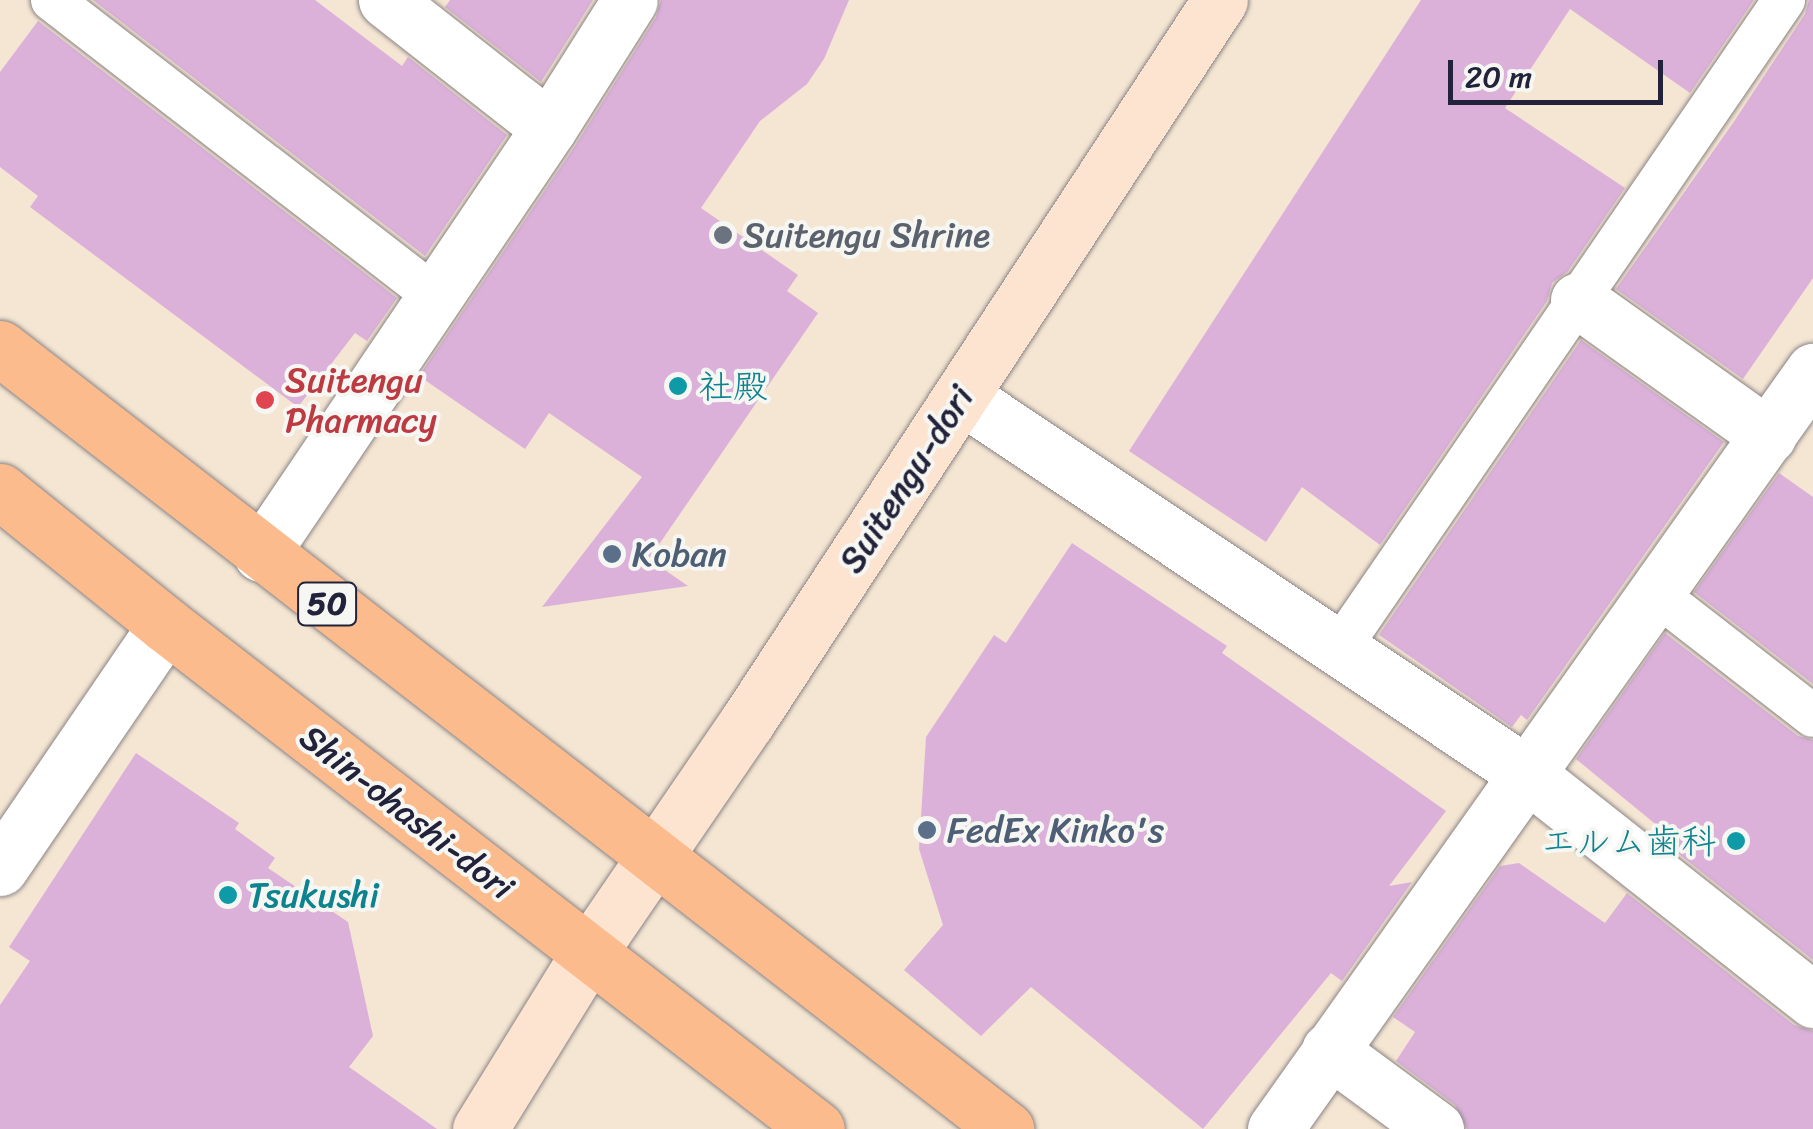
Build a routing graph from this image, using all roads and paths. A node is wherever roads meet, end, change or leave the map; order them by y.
1 (52, 0) edge
2 (386, 0) edge
3 (630, 0) edge
4 (1220, 0) edge
5 (1784, 0) edge
6 (549, 128) junction
7 (434, 295) junction
8 (1578, 300) junction
9 (0, 348) edge
10 (1813, 370) edge
11 (961, 396) junction
12 (1786, 436) edge
13 (0, 491) edge
14 (260, 554) junction
15 (1656, 594) junction
16 (166, 625) junction
17 (1338, 648) junction
18 (1813, 716) edge
19 (1526, 774) junction
20 (658, 855) junction
21 (0, 868) edge
22 (588, 954) junction
23 (1813, 1000) edge
24 (1329, 1050) junction
25 (480, 1129) edge
26 (817, 1129) edge
27 (1006, 1129) edge
28 (1275, 1129) edge
29 (1436, 1129) edge

1 - 7 lane
2 - 6 street
3 - 6 street
4 - 11 street, Suitengu-dori
5 - 8 lane
6 - 7 street
7 - 14 street
8 - 12 street
8 - 17 lane
9 - 14 main road, 50
10 - 12 street
11 - 17 street
11 - 20 street, Suitengu-dori
12 - 15 street
13 - 16 main road, Shin-ohashi-dori
14 - 20 main road, 50
15 - 18 lane
15 - 19 street
16 - 21 street
16 - 22 main road, Shin-ohashi-dori
17 - 19 street
19 - 23 street
19 - 24 street
20 - 22 street, Suitengu-dori
20 - 27 main road, 50
22 - 25 street, Suitengu-dori
22 - 26 main road, Shin-ohashi-dori
24 - 28 street
24 - 29 street

